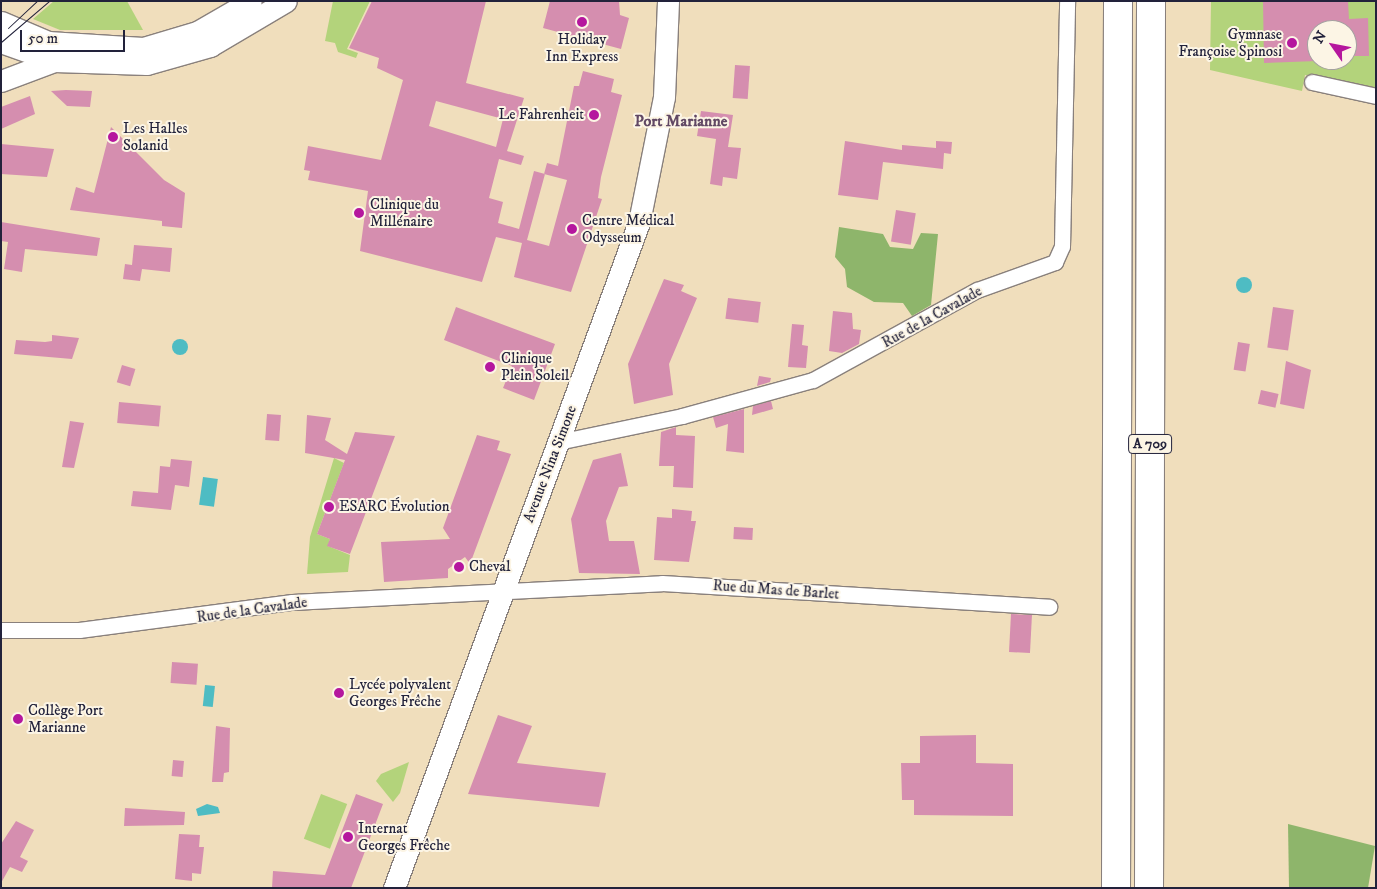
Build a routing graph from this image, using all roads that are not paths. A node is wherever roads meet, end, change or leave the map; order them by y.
1 (251, 1) edge
2 (286, 1) edge
3 (668, 1) edge
4 (1067, 1) edge
5 (1118, 1) edge
6 (1151, 1) edge
7 (1, 22) edge
8 (1, 42) edge
9 (54, 61) junction
10 (1, 81) edge
11 (1312, 82) dead end
12 (1376, 96) edge
13 (558, 442) junction
14 (502, 591) junction
15 (1049, 607) dead end
16 (1, 630) edge
17 (394, 888) edge
18 (1116, 888) edge
19 (1149, 888) edge

1 - 7 street
2 - 9 street
3 - 13 street, Avenue Nina Simone
4 - 13 street, Rue de la Cavalade
5 - 18 highway, A 709
6 - 19 highway, A 709
8 - 9 street
9 - 10 street
11 - 12 street
13 - 14 street, Avenue Nina Simone
14 - 15 street, Rue du Mas de Barlet
14 - 16 street, Rue de la Cavalade
14 - 17 street, Avenue Nina Simone

